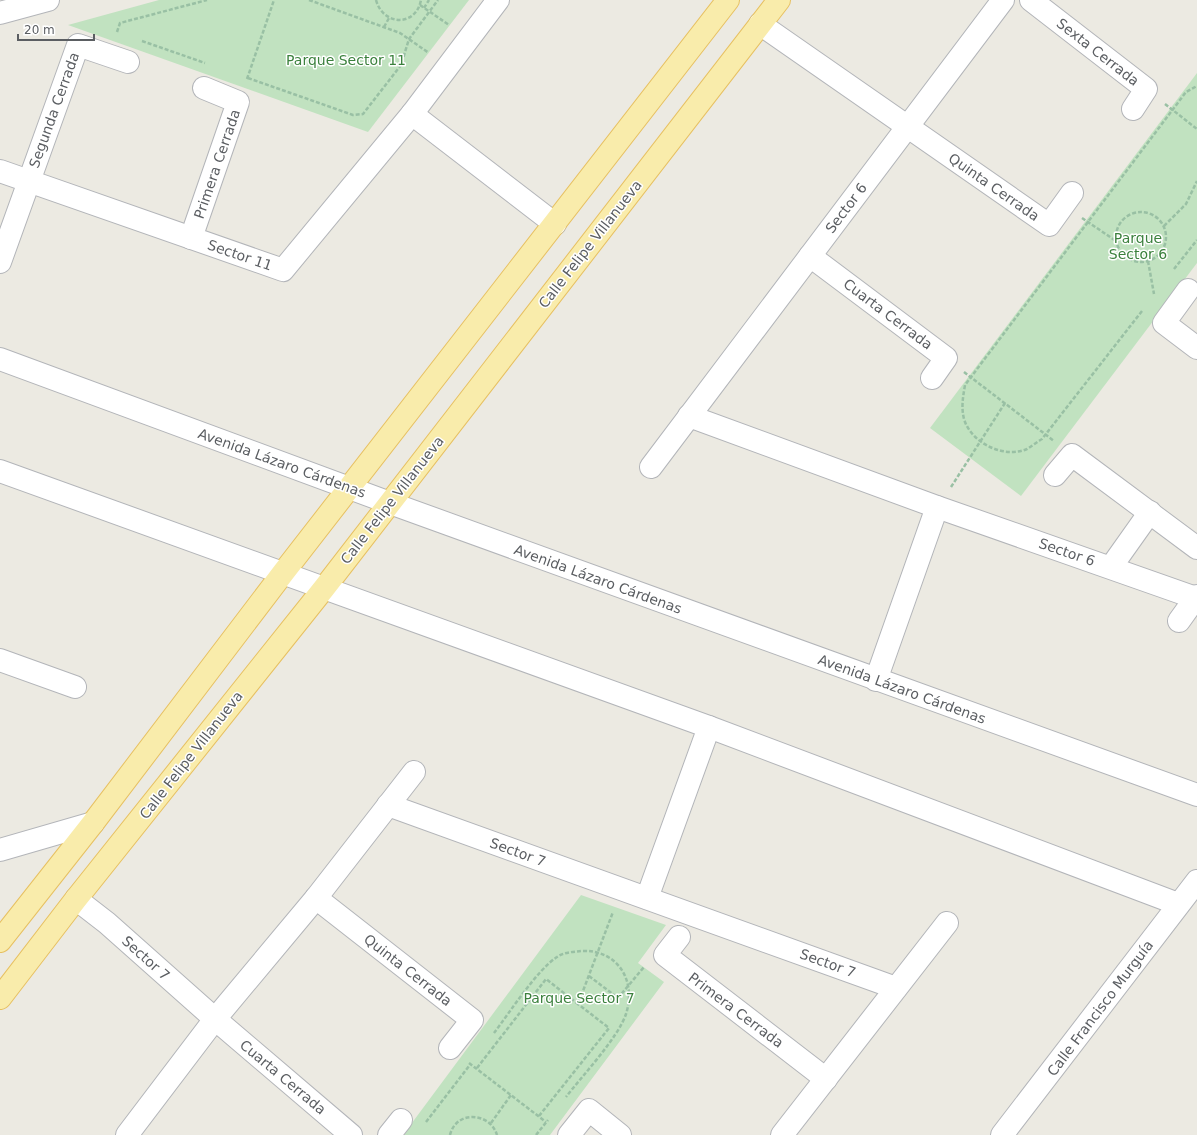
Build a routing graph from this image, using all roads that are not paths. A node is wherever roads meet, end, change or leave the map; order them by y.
1 (48, 0) edge
2 (498, 0) edge
3 (728, 0) edge
4 (779, 0) edge
5 (1003, 0) edge
6 (1031, 0) edge
7 (0, 12) edge
8 (760, 24) junction
9 (128, 62) dead end
10 (204, 88) dead end
11 (1133, 109) dead end
12 (412, 114) junction
13 (908, 126) junction
14 (0, 171) edge
15 (28, 181) junction
16 (1068, 199) road end
17 (555, 224) junction
18 (191, 238) junction
19 (810, 256) junction
20 (0, 262) edge
21 (1188, 290) dead end
22 (1197, 348) edge
23 (0, 359) edge
24 (932, 378) dead end
25 (689, 416) junction
26 (651, 467) dead end
27 (0, 471) edge
28 (1055, 475) dead end
29 (350, 488) junction
30 (390, 503) junction
31 (937, 507) junction
32 (1150, 512) junction
33 (1197, 548) edge
34 (1111, 567) junction
35 (283, 573) junction
36 (324, 587) junction
37 (1197, 597) edge
38 (1179, 621) dead end
39 (0, 660) edge
40 (10, 670) edge
41 (876, 680) junction
42 (75, 686) dead end
43 (710, 727) junction
44 (414, 772) dead end
45 (1197, 795) edge
46 (388, 806) junction
47 (93, 823) junction
48 (0, 850) edge
49 (1197, 881) edge
50 (316, 898) junction
51 (647, 898) junction
52 (76, 899) junction
53 (1178, 904) junction
54 (947, 923) dead end
55 (679, 937) dead end
56 (0, 941) edge
57 (896, 988) junction
58 (0, 998) edge
59 (215, 1019) junction
60 (450, 1048) road end
61 (826, 1079) junction
62 (560, 1131) edge
63 (127, 1135) edge
64 (351, 1135) edge
65 (620, 1135) edge
66 (782, 1135) edge
67 (1002, 1135) edge

1 - 7 street
2 - 12 street, Sector 11
3 - 17 main road
4 - 8 main road, Calle Felipe Villanueva
5 - 13 street, Sector 6
6 - 11 street, Sexta Cerrada
8 - 13 street
8 - 30 main road, Calle Felipe Villanueva
9 - 15 street, Segunda Cerrada
10 - 18 street, Primera Cerrada
12 - 17 street
12 - 18 street, Sector 11
13 - 16 street, Quinta Cerrada
13 - 19 street, Sector 6
14 - 15 street, Sector 11
15 - 18 street, Sector 11
15 - 20 street
17 - 29 main road
19 - 24 street, Cuarta Cerrada
19 - 25 street, Sector 6
21 - 22 street
23 - 29 street, Avenida Lázaro Cárdenas
25 - 26 street, Sector 6
25 - 31 street, Sector 6
27 - 35 street
28 - 32 street
29 - 30 street, Avenida Lázaro Cárdenas
29 - 35 main road
30 - 36 main road, Calle Felipe Villanueva
30 - 41 street, Avenida Lázaro Cárdenas
31 - 34 street, Sector 6
31 - 41 street
32 - 33 street
32 - 34 street
34 - 37 street, Sector 6
35 - 36 street
35 - 47 main road
36 - 43 street
36 - 52 main road, Calle Felipe Villanueva
37 - 38 street, Sector 6
39 - 40 street
40 - 42 street
41 - 45 street, Avenida Lázaro Cárdenas
43 - 51 street
43 - 53 street
44 - 46 street
46 - 50 street
46 - 51 street, Sector 7
47 - 48 street
47 - 56 main road
49 - 53 street, Calle Francisco Murguía
50 - 59 street
50 - 60 street, Quinta Cerrada
51 - 57 street, Sector 7
52 - 58 main road, Calle Felipe Villanueva
52 - 59 street, Sector 7
53 - 67 street, Calle Francisco Murguía
54 - 57 street
55 - 61 street, Primera Cerrada
57 - 61 street
59 - 63 street
59 - 64 street, Cuarta Cerrada
61 - 66 street
62 - 65 street

